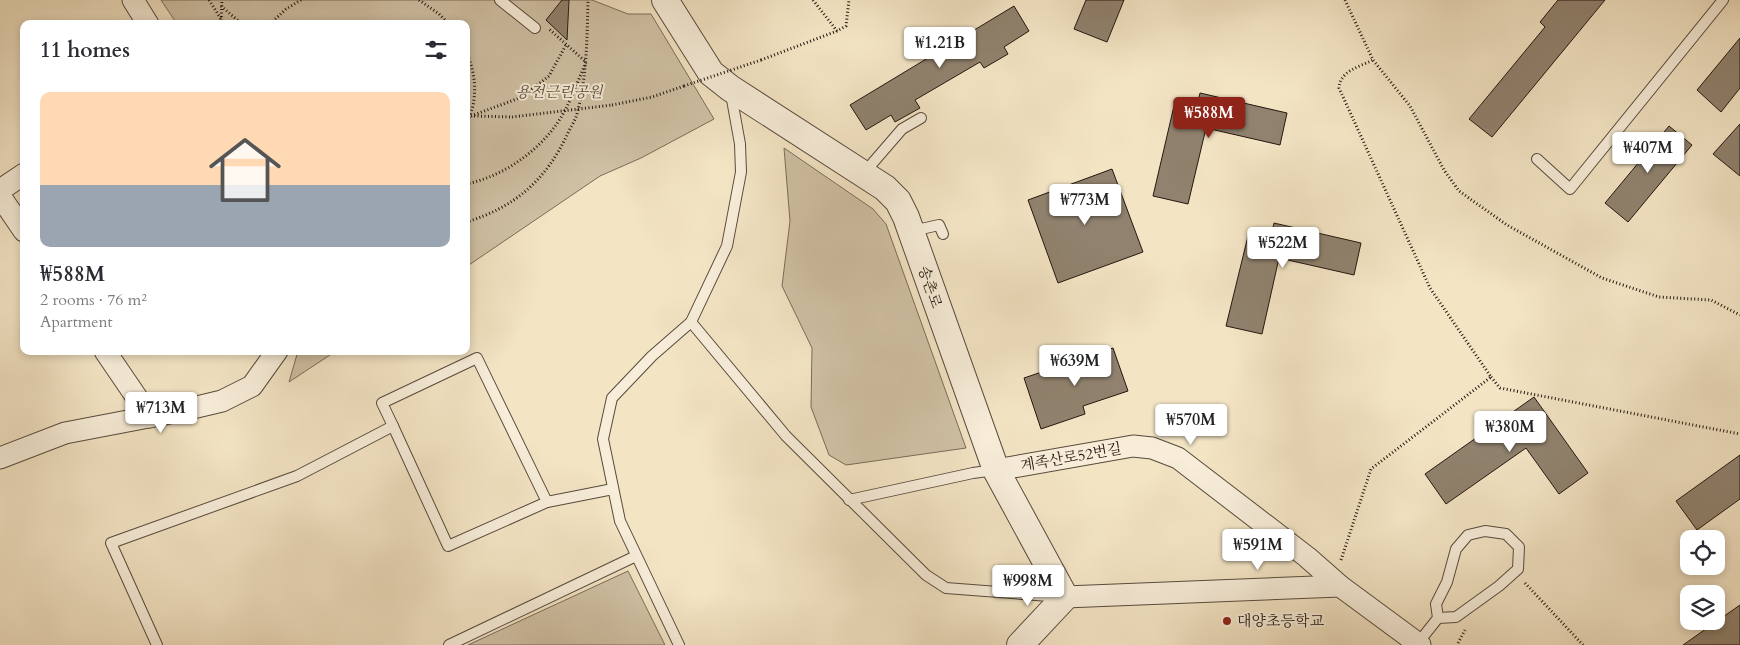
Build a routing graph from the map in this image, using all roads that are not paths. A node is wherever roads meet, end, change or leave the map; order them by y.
1 (133, 0) edge
2 (500, 0) edge
3 (665, 0) edge
4 (1723, 0) edge
5 (146, 20) edge
6 (535, 28) dead end
7 (730, 88) junction
8 (921, 118) dead end
9 (1537, 159) dead end
10 (864, 174) junction
11 (20, 177) edge
12 (0, 190) edge
13 (0, 196) edge
14 (20, 225) edge
15 (911, 231) junction
16 (943, 234) dead end
17 (691, 322) junction
18 (108, 355) edge
19 (274, 355) edge
20 (150, 417) junction
21 (393, 426) junction
22 (0, 458) edge
23 (996, 470) junction
24 (613, 489) junction
25 (849, 500) junction
26 (547, 502) junction
27 (636, 556) junction
28 (1340, 586) junction
29 (1065, 598) junction
30 (1438, 618) junction
31 (1411, 642) edge
32 (155, 644) edge
33 (449, 645) edge
34 (678, 645) edge
35 (1020, 645) edge

1 - 5 street
2 - 6 lane
3 - 7 street, 송촌로
4 - 9 lane
7 - 10 street, 송촌로
7 - 17 lane
8 - 10 lane
10 - 15 street, 송촌로
11 - 12 street
13 - 14 street
15 - 16 lane
15 - 23 street, 송촌로
17 - 24 lane
17 - 25 lane
18 - 20 street
19 - 20 street
20 - 22 street
21 - 26 lane
21 - 26 lane
21 - 32 lane
23 - 25 lane
23 - 28 street, 계족산로52번길
23 - 29 street, 송촌로
24 - 26 lane
24 - 27 lane
25 - 29 lane
27 - 33 lane
27 - 34 lane
28 - 29 street
28 - 31 street, 계족산로52번길
29 - 35 street
30 - 30 lane
30 - 31 lane

